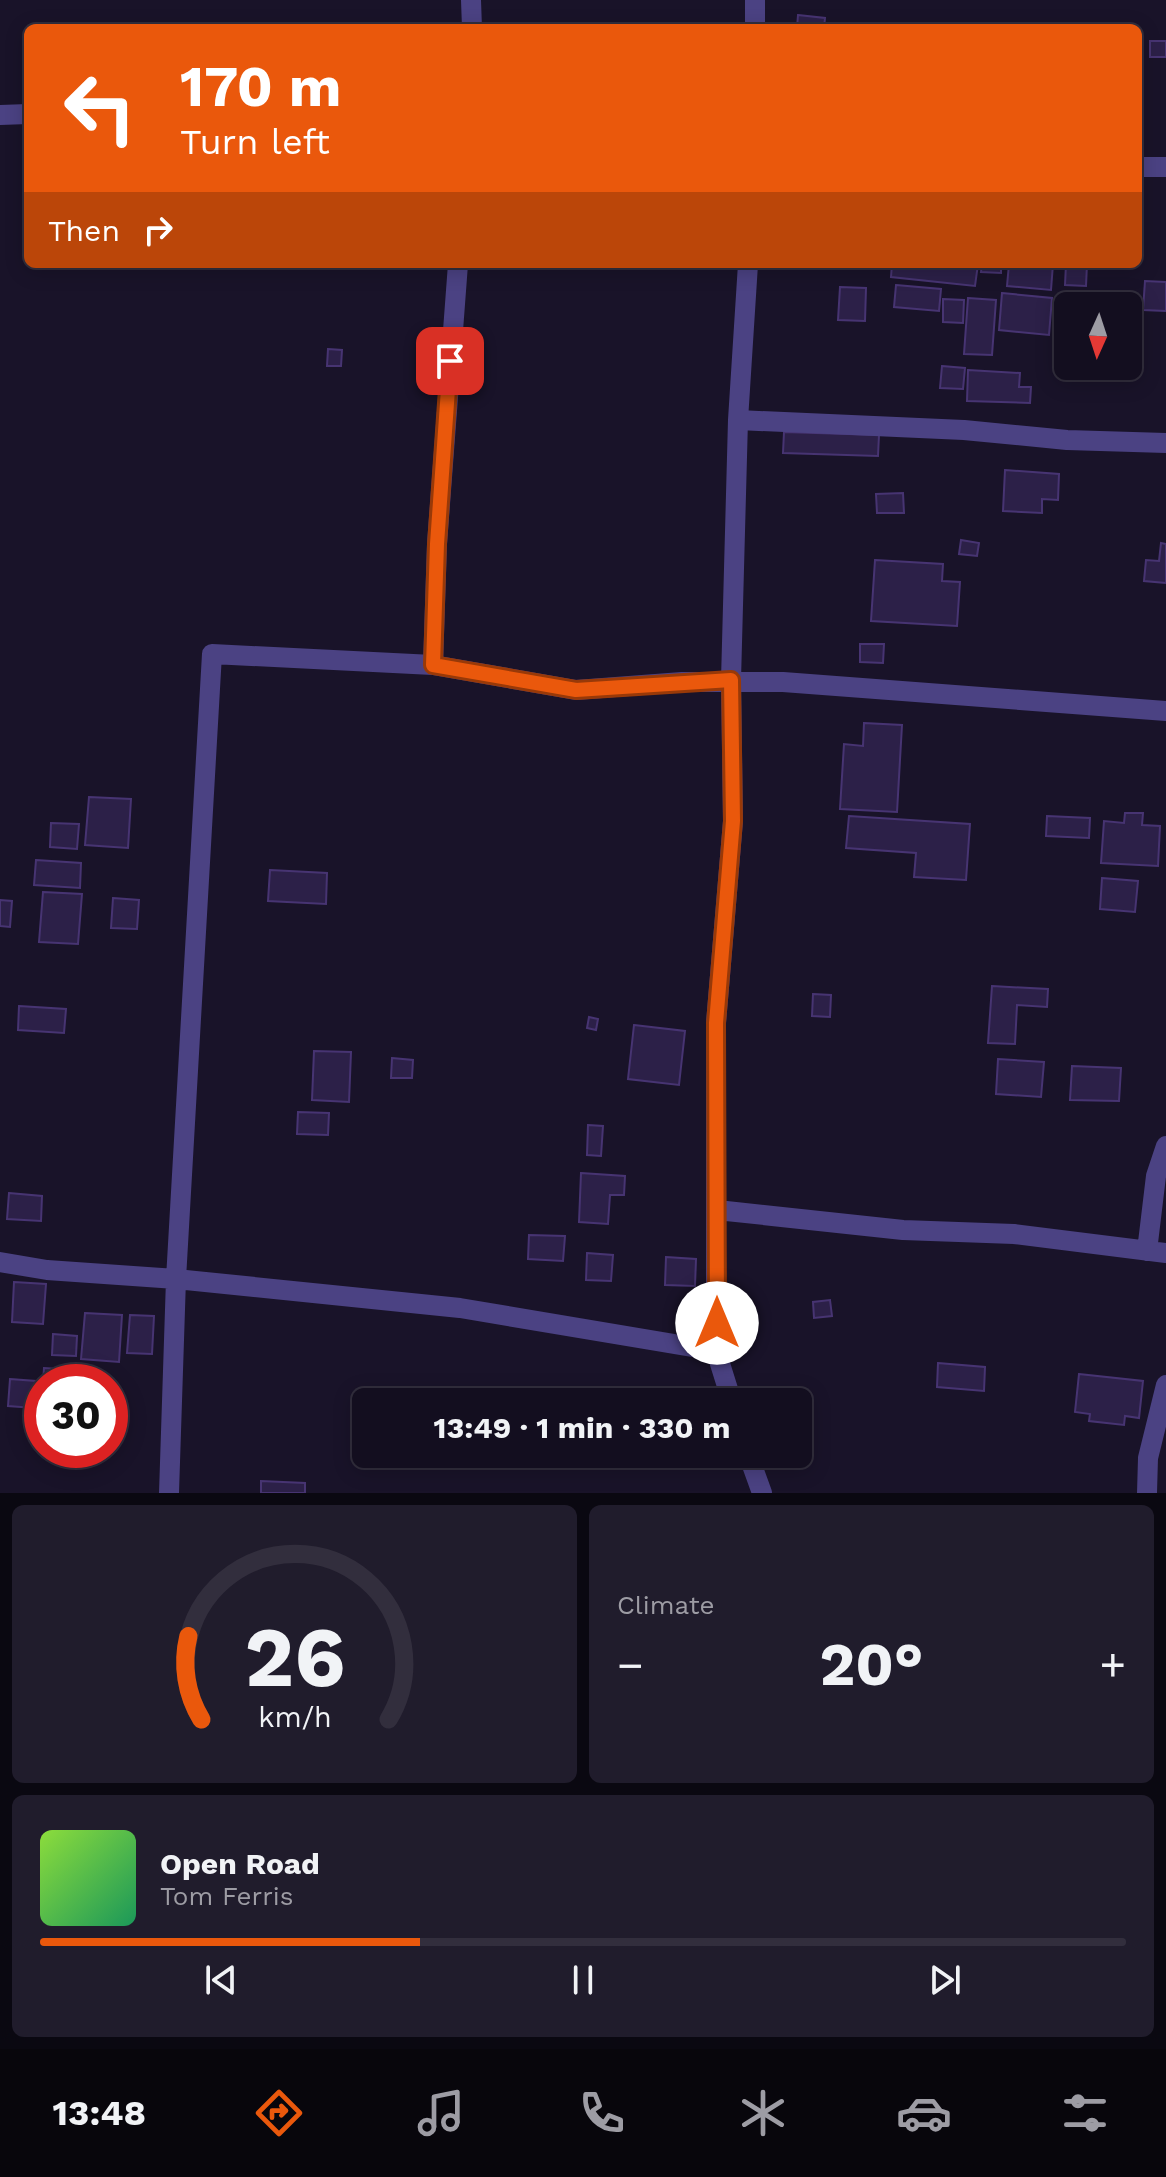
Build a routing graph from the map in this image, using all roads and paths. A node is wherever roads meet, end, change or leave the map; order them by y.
1 (471, 0) edge
2 (755, 0) edge
3 (472, 24) edge
4 (755, 24) edge
5 (24, 114) edge
6 (0, 115) edge
7 (1142, 167) edge
8 (1166, 167) edge
9 (458, 268) edge
10 (748, 268) edge
11 (738, 420) junction
12 (1166, 443) edge
13 (433, 665) junction
14 (731, 680) junction
15 (1166, 711) edge
16 (1166, 1146) edge
17 (717, 1210) junction
18 (1156, 1252) edge
19 (0, 1262) edge
20 (176, 1279) junction
21 (716, 1351) junction
22 (1166, 1385) edge
23 (728, 1388) edge
24 (753, 1468) edge
25 (169, 1493) edge
26 (762, 1493) edge
27 (1147, 1493) edge

1 - 3 street
2 - 4 street
5 - 6 street
7 - 8 street
9 - 13 street
10 - 11 street
11 - 12 street
11 - 14 street
13 - 14 street
13 - 20 street
14 - 15 street
14 - 17 street
16 - 18 street
17 - 18 street
17 - 21 street
19 - 20 street
20 - 21 street
20 - 25 street
21 - 23 street
22 - 27 street
24 - 26 street

